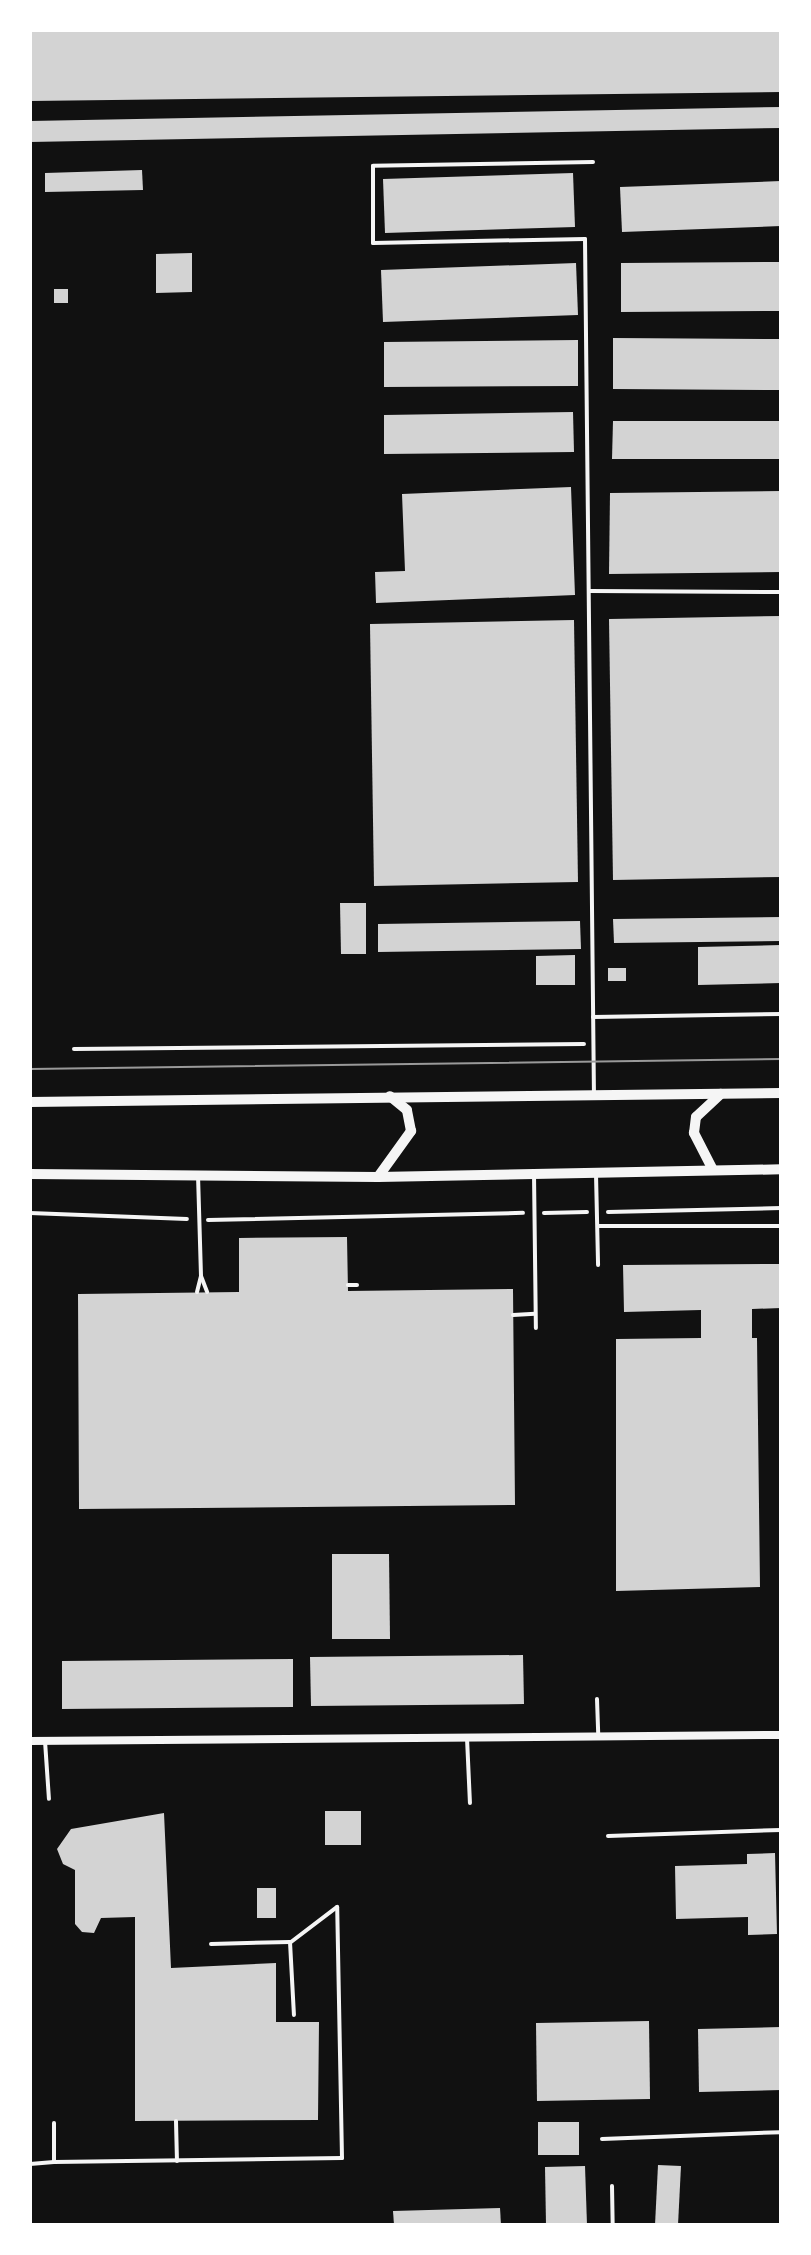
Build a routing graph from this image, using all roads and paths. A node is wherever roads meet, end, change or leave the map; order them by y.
1 (593, 162) dead end
2 (590, 591) junction
3 (781, 592) edge
4 (781, 1014) edge
5 (593, 1017) junction
6 (594, 1044) junction
7 (74, 1049) dead end
8 (594, 1093) junction
9 (723, 1093) junction
10 (781, 1093) edge
11 (390, 1096) junction
12 (30, 1102) edge
13 (781, 1169) edge
14 (713, 1170) junction
15 (595, 1171) junction
16 (533, 1172) junction
17 (198, 1173) junction
18 (30, 1174) edge
19 (378, 1177) junction
20 (781, 1208) edge
21 (598, 1212) junction
22 (30, 1213) edge
23 (535, 1213) junction
24 (199, 1220) junction
25 (598, 1226) junction
26 (781, 1226) edge
27 (598, 1265) dead end
28 (201, 1276) junction
29 (348, 1285) dead end
30 (357, 1285) dead end
31 (197, 1292) dead end
32 (207, 1292) dead end
33 (536, 1314) junction
34 (513, 1315) dead end
35 (536, 1328) dead end
36 (597, 1699) dead end
37 (781, 1735) edge
38 (598, 1737) junction
39 (467, 1738) junction
40 (30, 1741) edge
41 (45, 1741) junction
42 (49, 1799) dead end
43 (470, 1803) dead end
44 (781, 1830) edge
45 (608, 1836) dead end
46 (290, 1942) junction
47 (211, 1944) dead end
48 (294, 2015) dead end
49 (176, 2121) dead end
50 (54, 2123) dead end
51 (781, 2132) edge
52 (602, 2139) dead end
53 (177, 2161) junction
54 (54, 2162) junction
55 (30, 2164) edge
56 (612, 2186) dead end
57 (613, 2225) edge

1 - 2 lane
2 - 3 lane
2 - 5 lane
4 - 5 lane
5 - 6 lane
6 - 7 path
6 - 8 lane
8 - 9 street
8 - 11 street
9 - 10 street
9 - 14 street
11 - 12 street
11 - 19 street
13 - 14 street
14 - 15 street
15 - 16 street
15 - 21 lane
16 - 19 street
16 - 23 lane
17 - 18 street
17 - 19 street
17 - 24 lane
20 - 21 path
21 - 23 path
21 - 25 lane
22 - 24 path
23 - 24 path
23 - 33 lane
24 - 28 lane
25 - 26 lane
25 - 27 lane
28 - 31 lane
28 - 32 lane
29 - 30 lane
33 - 34 lane
33 - 35 lane
36 - 38 lane
37 - 38 street
38 - 39 street
39 - 41 street
39 - 43 lane
40 - 41 street
41 - 42 lane
44 - 45 lane
46 - 47 lane
46 - 48 lane
46 - 53 lane
49 - 53 lane
50 - 54 lane
51 - 52 lane
53 - 54 lane
54 - 55 lane
56 - 57 lane

